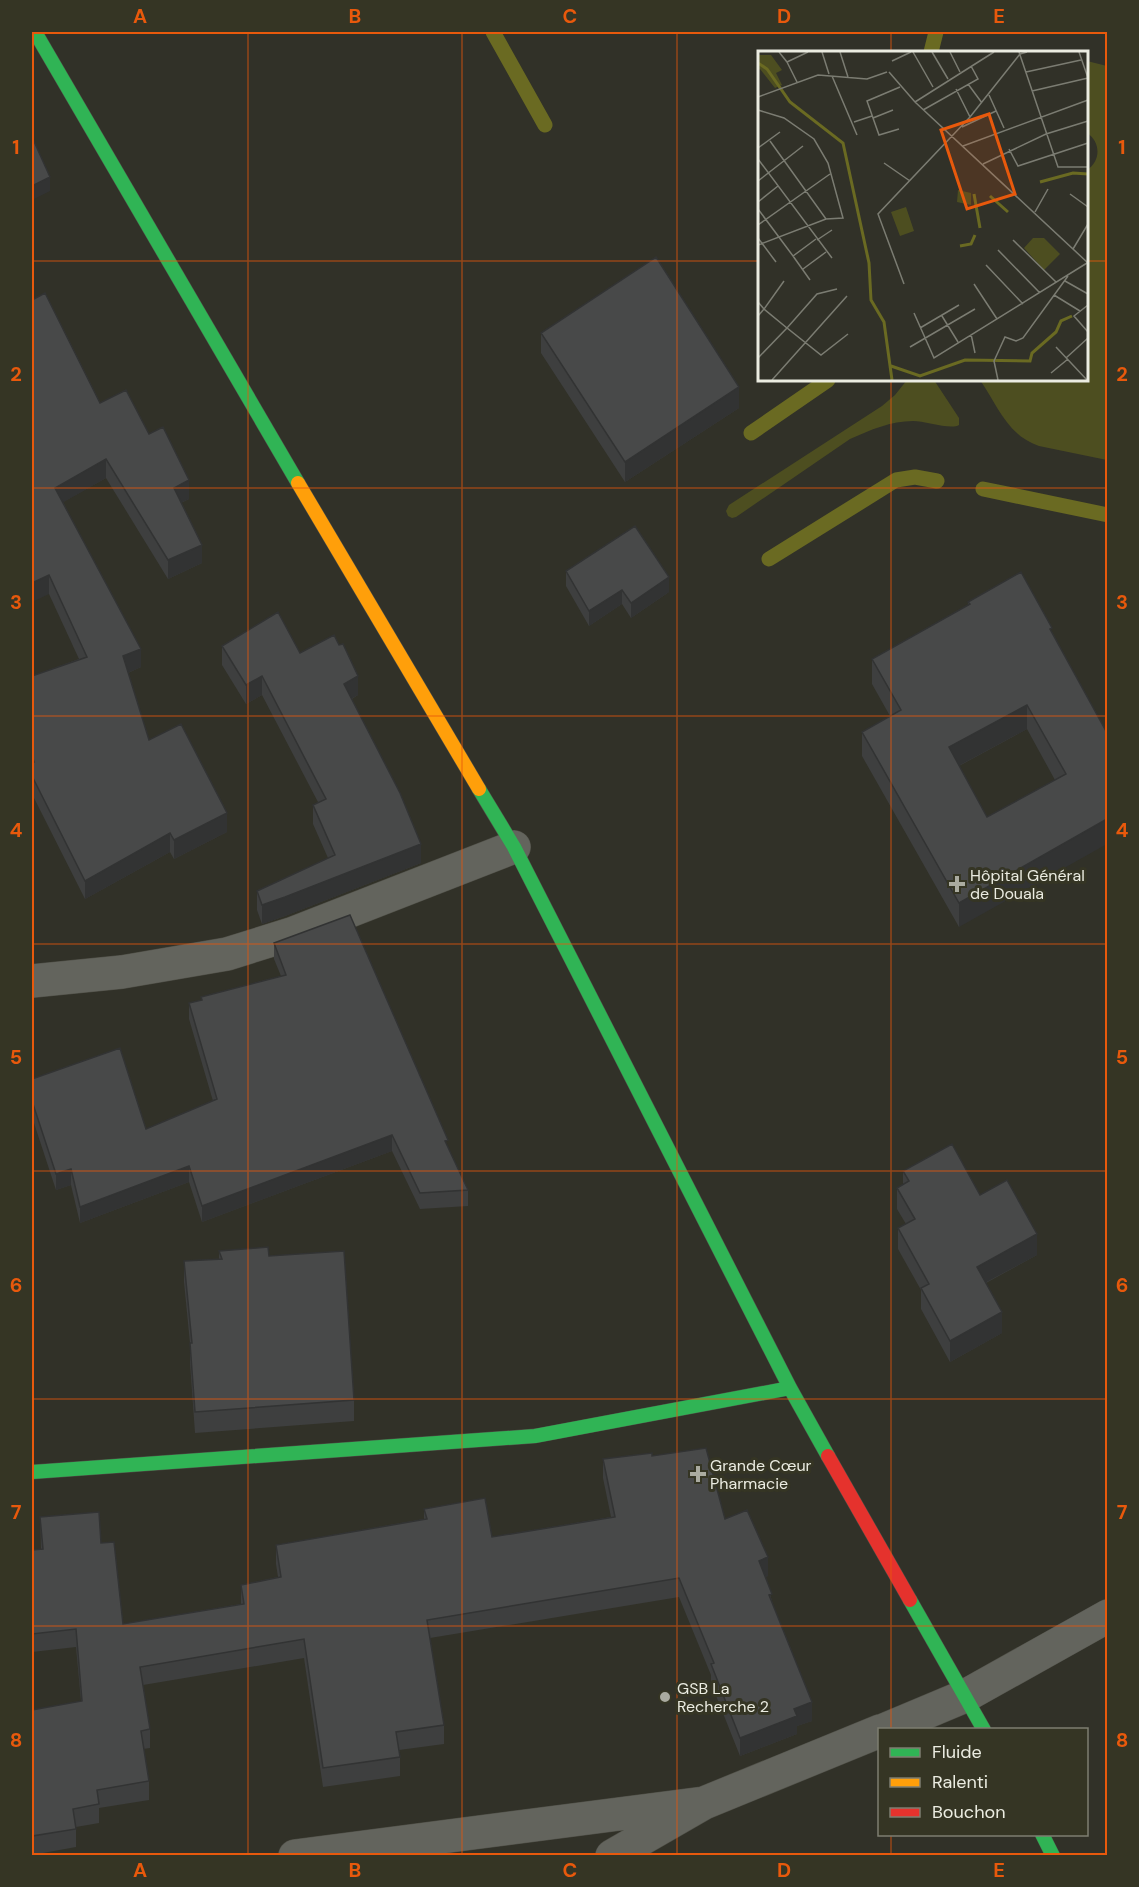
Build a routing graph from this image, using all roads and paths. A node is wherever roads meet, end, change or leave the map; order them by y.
1 (35, 32) edge
2 (514, 847) junction
3 (32, 981) edge
4 (790, 1388) junction
5 (32, 1472) edge
6 (1107, 1616) edge
7 (965, 1696) junction
8 (889, 1728) edge
9 (983, 1728) edge
10 (878, 1731) edge
11 (704, 1803) junction
12 (1043, 1836) edge
13 (295, 1856) edge
14 (612, 1856) edge
15 (1053, 1856) edge

1 - 2 main road
2 - 3 street
2 - 4 main road
4 - 5 main road
4 - 7 main road
6 - 7 street
7 - 8 street
7 - 9 main road
10 - 11 street
11 - 13 street
11 - 14 street
12 - 15 main road

